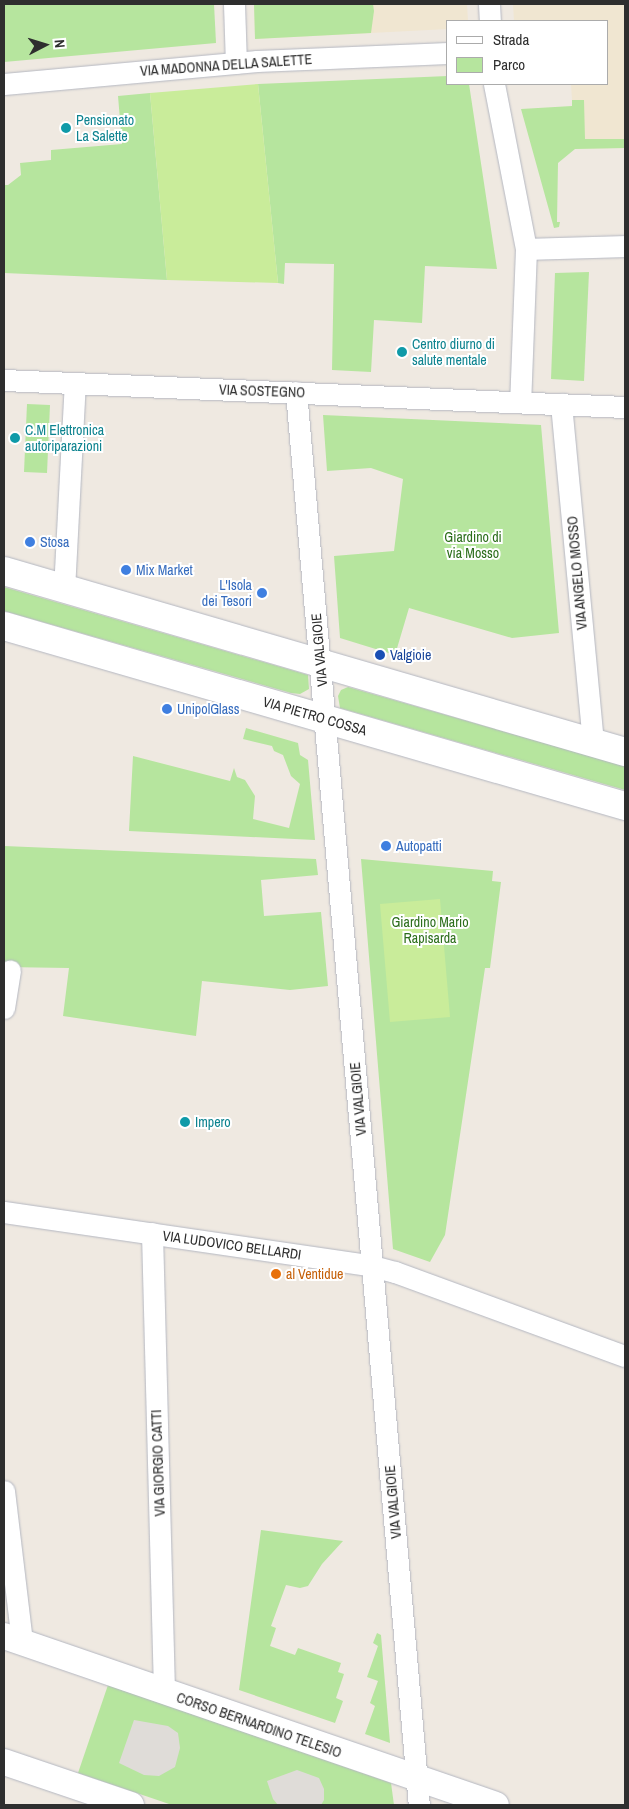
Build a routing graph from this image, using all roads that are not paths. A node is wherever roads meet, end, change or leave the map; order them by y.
1 (234, 4) edge
2 (489, 4) edge
3 (490, 20) edge
4 (446, 52) edge
5 (236, 63) junction
6 (4, 84) edge
7 (494, 85) edge
8 (625, 246) edge
9 (526, 249) junction
10 (4, 380) edge
11 (75, 383) junction
12 (296, 392) junction
13 (520, 402) junction
14 (561, 404) junction
15 (625, 407) edge
16 (4, 572) edge
17 (64, 590) junction
18 (4, 626) edge
19 (320, 663) junction
20 (325, 718) junction
21 (593, 743) junction
22 (625, 752) edge
23 (625, 806) edge
24 (10, 970) dead end
25 (4, 1008) edge
26 (4, 1212) edge
27 (152, 1233) junction
28 (372, 1266) junction
29 (625, 1356) edge
30 (4, 1491) edge
31 (13, 1639) edge
32 (164, 1692) junction
33 (4, 1762) edge
34 (417, 1779) junction
35 (131, 1805) edge
36 (420, 1805) edge
37 (496, 1805) edge

1 - 5 street
2 - 3 street
4 - 5 street, VIA MADONNA DELLA SALETTE
5 - 6 street, VIA MADONNA DELLA SALETTE
7 - 9 street
8 - 9 street
9 - 13 street
10 - 11 street, VIA SOSTEGNO
11 - 12 street, VIA SOSTEGNO
11 - 17 street
12 - 13 street, VIA SOSTEGNO
12 - 19 street, VIA VALGIOIE
13 - 14 street, VIA SOSTEGNO
14 - 15 street, VIA SOSTEGNO
14 - 21 street, VIA ANGELO MOSSO
16 - 17 main road
17 - 19 main road
18 - 20 main road, VIA PIETRO COSSA
19 - 20 street, VIA VALGIOIE
19 - 21 main road
20 - 23 main road, VIA PIETRO COSSA
20 - 28 street, VIA VALGIOIE
21 - 22 main road
24 - 25 street
26 - 27 street, VIA LUDOVICO BELLARDI
27 - 28 street, VIA LUDOVICO BELLARDI
27 - 32 street, VIA GIORGIO CATTI
28 - 29 street, VIA LUDOVICO BELLARDI
28 - 34 street, VIA VALGIOIE
30 - 31 street, CORSO BERNARDINO TELESIO
31 - 32 street, CORSO BERNARDINO TELESIO
32 - 34 street, CORSO BERNARDINO TELESIO
33 - 35 street
34 - 36 street, VIA VALGIOIE
34 - 37 street, CORSO BERNARDINO TELESIO

